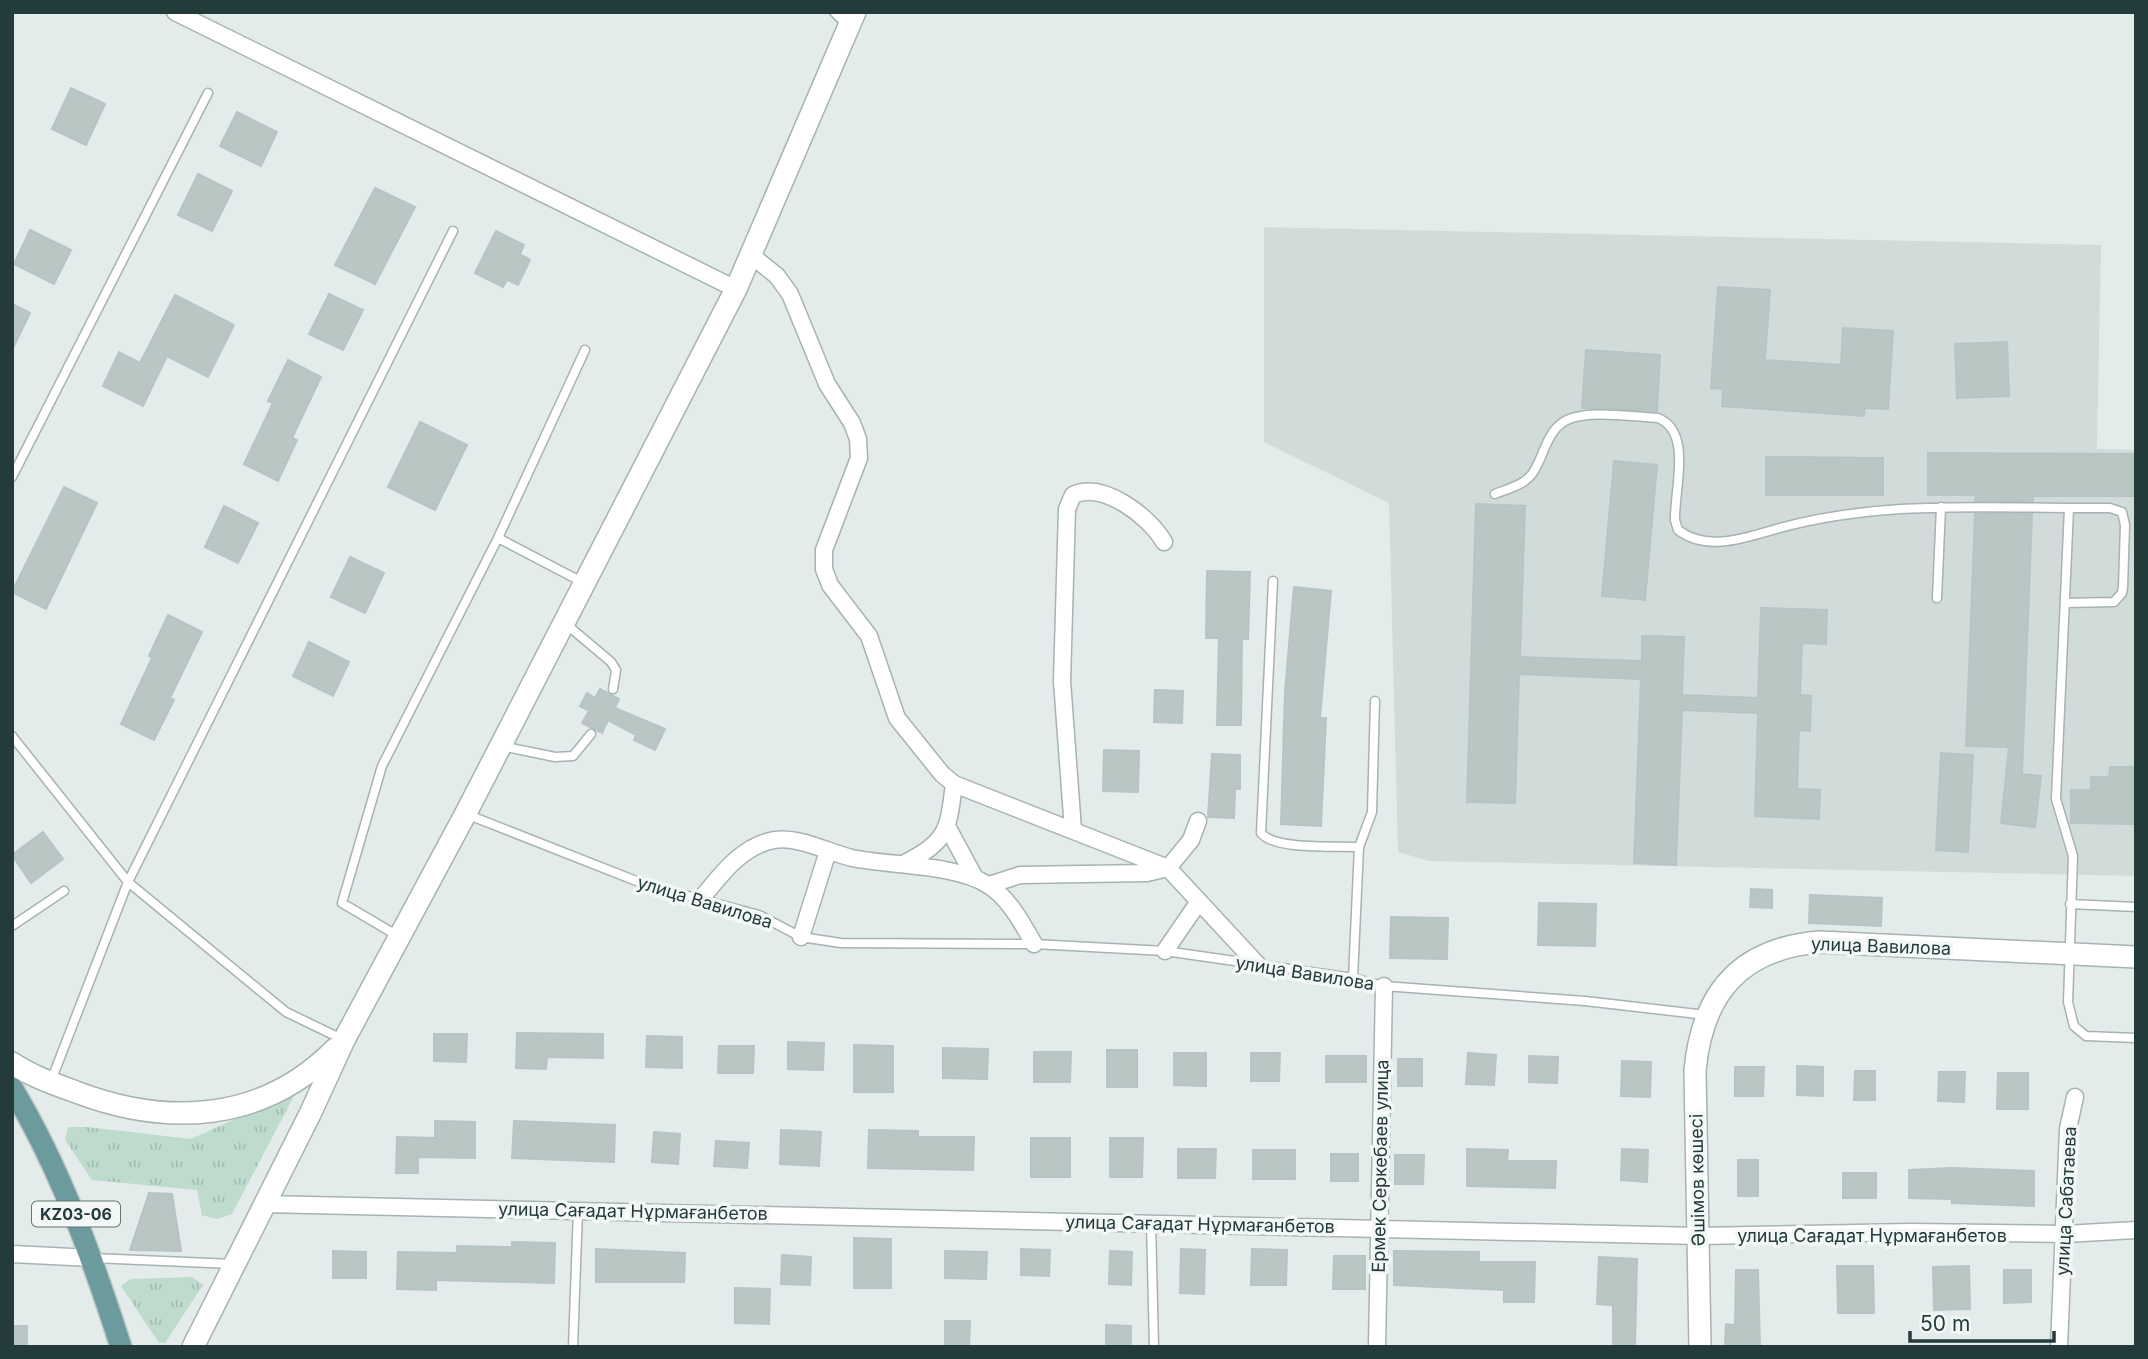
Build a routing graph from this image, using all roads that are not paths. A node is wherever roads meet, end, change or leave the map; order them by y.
1 (175, 12) edge
2 (850, 16) edge
3 (208, 93) dead end
4 (453, 230) dead end
5 (751, 255) junction
6 (736, 289) junction
7 (585, 350) dead end
8 (12, 477) edge
9 (1495, 494) dead end
10 (1941, 507) junction
11 (2069, 508) junction
12 (498, 538) junction
13 (1164, 541) dead end
14 (1273, 582) dead end
15 (585, 584) junction
16 (1937, 598) dead end
17 (2065, 603) junction
18 (565, 622) junction
19 (613, 689) dead end
20 (1375, 701) dead end
21 (591, 734) dead end
22 (12, 736) edge
23 (501, 746) junction
24 (954, 784) junction
25 (466, 813) junction
26 (1198, 821) dead end
27 (948, 828) junction
28 (1073, 830) junction
29 (1359, 847) junction
30 (828, 851) junction
31 (903, 864) junction
32 (1168, 868) junction
33 (128, 882) junction
34 (982, 882) junction
35 (64, 891) dead end
36 (700, 900) junction
37 (1198, 903) junction
38 (2070, 904) junction
39 (2136, 907) edge
40 (12, 926) edge
41 (398, 936) junction
42 (801, 937) junction
43 (1034, 944) junction
44 (1165, 951) junction
45 (2068, 954) junction
46 (2136, 957) edge
47 (1258, 965) junction
48 (1353, 978) junction
49 (1384, 986) junction
50 (1706, 1016) junction
51 (2136, 1038) edge
52 (344, 1040) junction
53 (12, 1063) edge
54 (51, 1083) junction
55 (12, 1088) edge
56 (2075, 1097) dead end
57 (264, 1204) junction
58 (578, 1210) junction
59 (1151, 1223) junction
60 (1379, 1228) junction
61 (2136, 1230) edge
62 (2065, 1234) junction
63 (1699, 1236) junction
64 (12, 1254) edge
65 (92, 1258) junction
66 (233, 1264) junction
67 (121, 1347) edge
68 (193, 1347) edge
69 (573, 1347) edge
70 (1154, 1347) edge
71 (1377, 1347) edge
72 (1700, 1347) edge
73 (2059, 1347) edge

1 - 6 street
2 - 5 street
3 - 8 lane
4 - 33 lane
5 - 6 street
5 - 24 street
6 - 15 street
7 - 12 lane
9 - 10 lane
10 - 11 lane
10 - 16 lane
11 - 17 lane
11 - 17 lane
12 - 15 lane
12 - 41 lane
13 - 28 street
14 - 29 lane
15 - 18 street
17 - 38 lane
18 - 19 lane
18 - 23 street
20 - 29 lane
21 - 23 lane
22 - 33 lane
23 - 25 street
24 - 27 street
24 - 28 street
25 - 36 lane, улица Вавилова
25 - 41 street
26 - 32 street
27 - 31 street
27 - 34 street
28 - 32 street
29 - 48 lane
30 - 31 street
30 - 36 street
30 - 42 street
31 - 34 street
32 - 34 street
32 - 37 street
33 - 52 lane
33 - 54 lane
34 - 43 street
35 - 40 lane
36 - 42 lane, улица Вавилова
37 - 44 street
37 - 47 street
38 - 39 lane
38 - 45 lane
41 - 52 street
42 - 43 lane, улица Вавилова
43 - 44 lane, улица Вавилова
44 - 47 lane, улица Вавилова
45 - 46 street, улица Вавилова
45 - 50 street, улица Вавилова
45 - 51 lane
47 - 48 lane, улица Вавилова
48 - 49 lane, улица Вавилова
49 - 50 lane, улица Вавилова
49 - 60 street, Ермек Серкебаев улица
50 - 63 street, Әшімов көшесі
52 - 54 street
52 - 57 street
53 - 54 street
55 - 65 main road, KZ03-06
56 - 62 street, улица Сабатаева
57 - 58 street, улица Сағадат Нұрмағанбетов
57 - 66 street
58 - 59 street, улица Сағадат Нұрмағанбетов
58 - 69 lane
59 - 60 street, улица Сағадат Нұрмағанбетов
59 - 70 lane
60 - 63 street, улица Сағадат Нұрмағанбетов
60 - 71 street, Ермек Серкебаев улица
61 - 62 street, улица Сағадат Нұрмағанбетов
62 - 63 street, улица Сағадат Нұрмағанбетов
62 - 73 street, улица Сабатаева
63 - 72 street, Әшімов көшесі
64 - 65 street
65 - 66 lane
65 - 67 main road, KZ03-06
66 - 68 street

